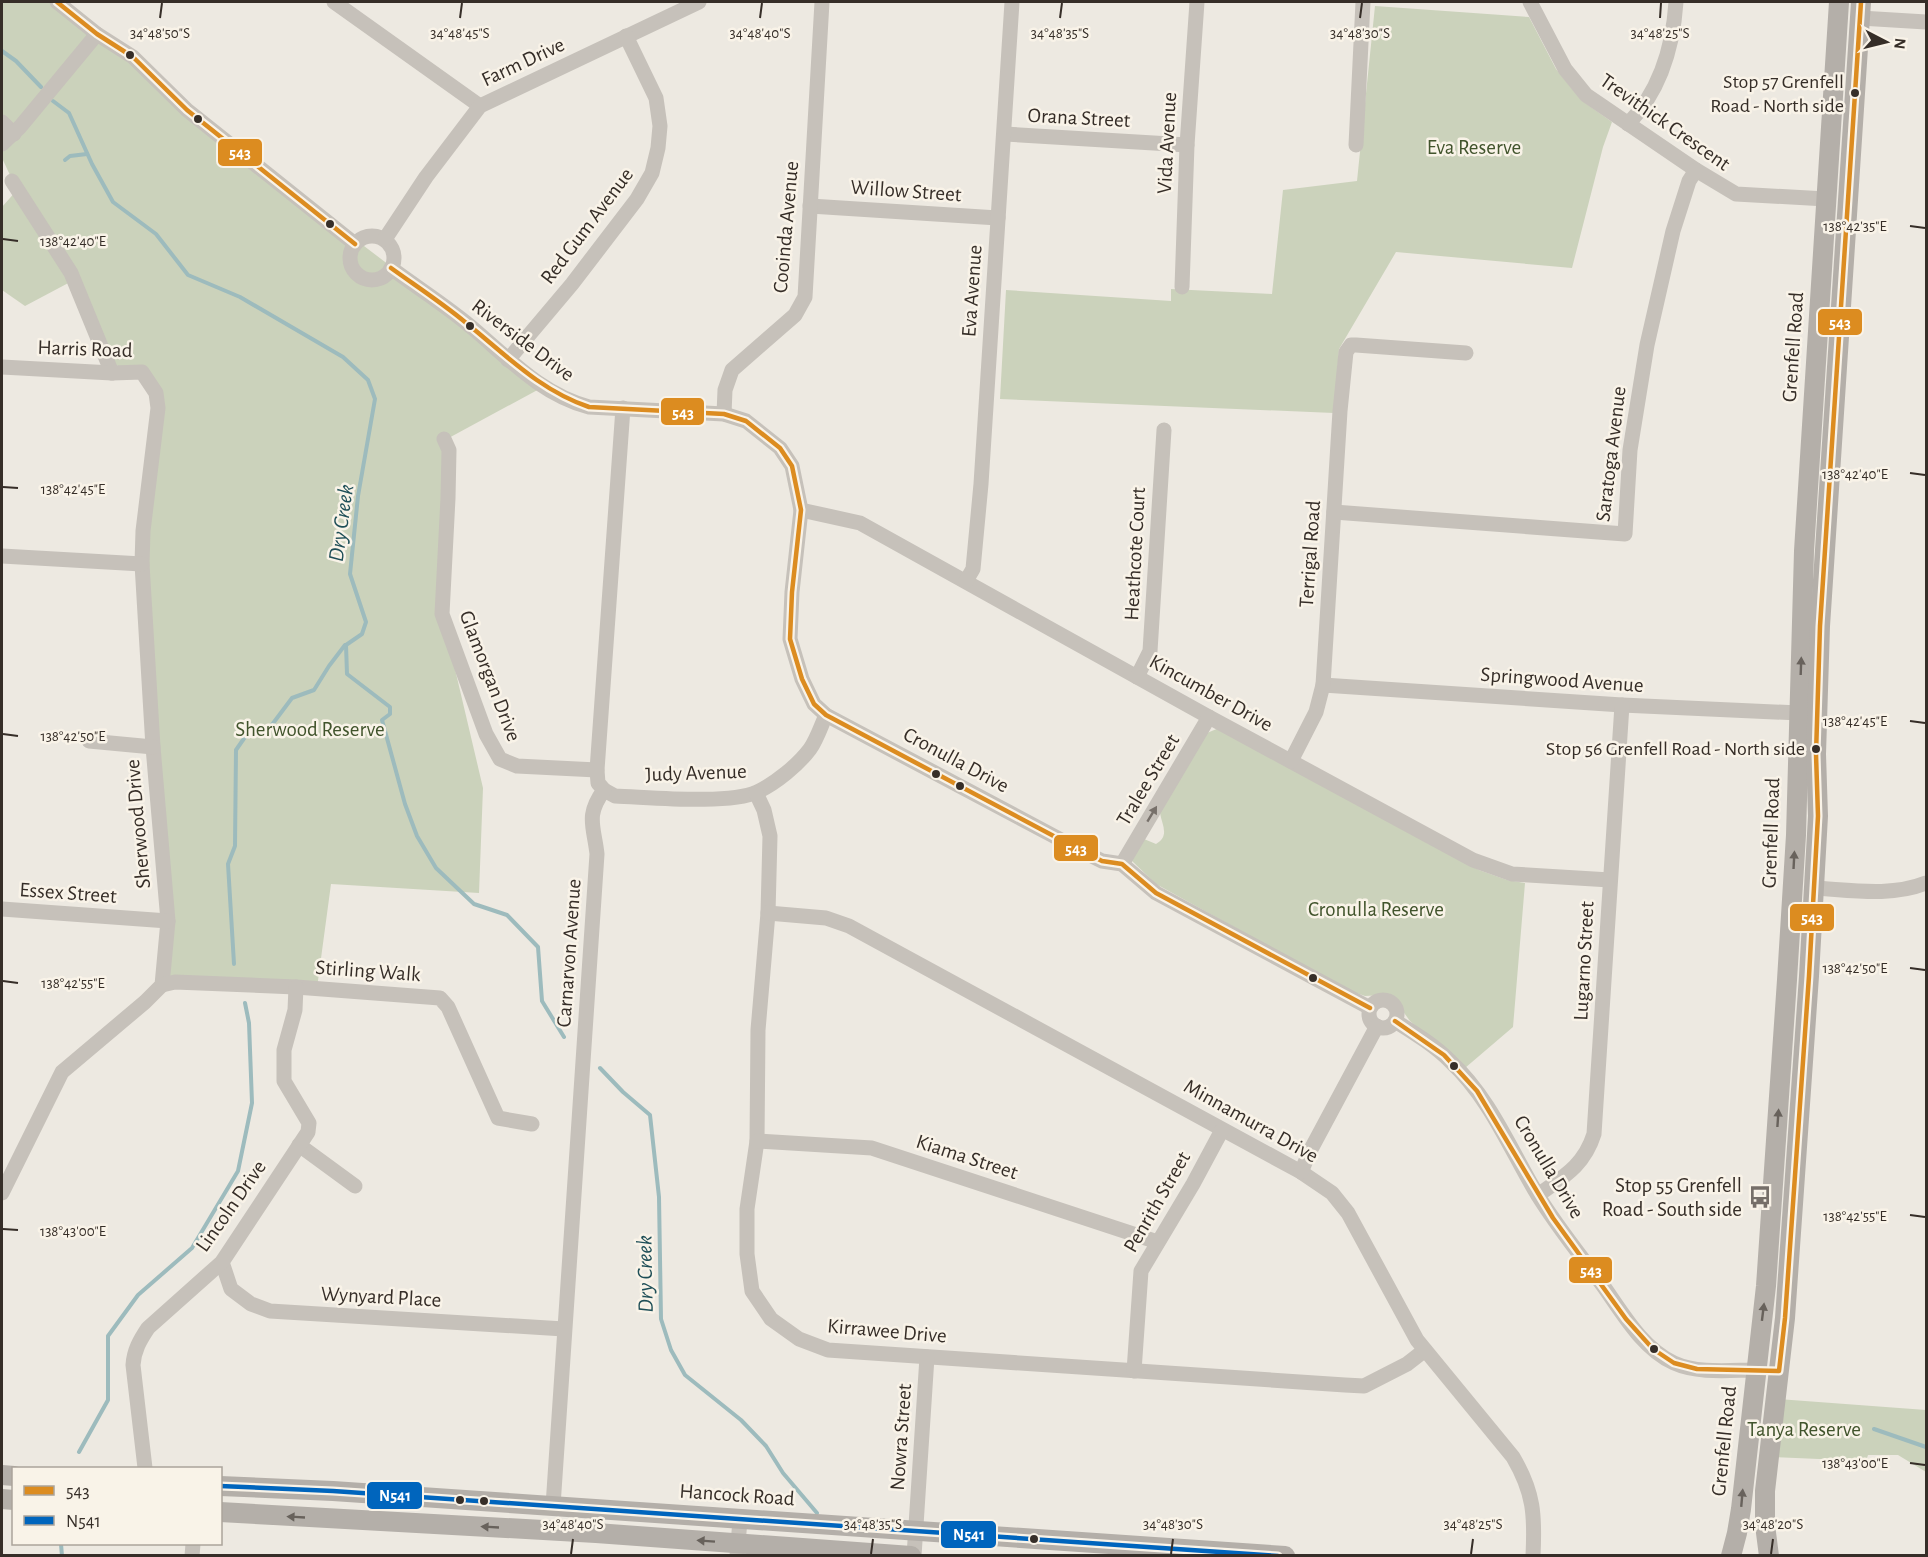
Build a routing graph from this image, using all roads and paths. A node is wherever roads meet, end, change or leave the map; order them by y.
1 (57, 2) edge
2 (334, 2) edge
3 (822, 2) edge
4 (1012, 2) edge
5 (1197, 2) edge
6 (1363, 2) edge
7 (1530, 2) edge
8 (1676, 2) edge
9 (691, 3) edge
10 (1838, 9) edge
11 (1861, 10) edge
12 (1926, 22) edge
13 (97, 34) junction
14 (626, 36) junction
15 (480, 106) junction
16 (2, 122) edge
17 (1628, 124) junction
18 (14, 134) junction
19 (1005, 135) junction
20 (2, 144) edge
21 (1356, 145) dead end
22 (1187, 146) junction
23 (1696, 170) junction
24 (12, 180) dead end
25 (1826, 199) junction
26 (1848, 200) junction
27 (810, 206) junction
28 (998, 218) junction
29 (385, 240) junction
30 (355, 244) junction
31 (391, 268) junction
32 (1182, 287) dead end
33 (1466, 353) dead end
34 (508, 360) junction
35 (2, 368) edge
36 (112, 373) junction
37 (156, 393) joint
38 (623, 408) junction
39 (724, 414) junction
40 (1164, 430) dead end
41 (444, 439) dead end
42 (801, 510) junction
43 (1334, 512) junction
44 (2, 556) edge
45 (142, 564) junction
46 (966, 581) junction
47 (1137, 677) junction
48 (1323, 685) junction
49 (1622, 705) junction
50 (1799, 713) junction
51 (826, 715) junction
52 (1209, 717) junction
53 (88, 741) dead end
54 (153, 747) junction
55 (1291, 761) junction
56 (597, 770) junction
57 (603, 790) junction
58 (756, 793) junction
59 (1122, 864) junction
60 (1610, 880) junction
61 (1926, 884) edge
62 (1793, 886) junction
63 (1814, 888) junction
64 (2, 909) edge
65 (768, 913) junction
66 (168, 921) junction
67 (162, 985) junction
68 (296, 987) junction
69 (1370, 1008) junction
70 (1395, 1021) junction
71 (1377, 1026) junction
72 (532, 1124) dead end
73 (1222, 1130) junction
74 (757, 1141) junction
75 (299, 1145) junction
76 (1301, 1172) junction
77 (355, 1186) dead end
78 (2, 1193) edge
79 (1538, 1195) junction
80 (1158, 1242) junction
81 (222, 1262) junction
82 (564, 1329) junction
83 (1425, 1350) junction
84 (927, 1357) junction
85 (1756, 1370) junction
86 (1134, 1371) junction
87 (1779, 1371) junction
88 (145, 1467) edge
89 (222, 1486) edge
90 (553, 1506) junction
91 (222, 1512) edge
92 (740, 1520) junction
93 (551, 1530) junction
94 (916, 1532) junction
95 (737, 1549) edge
96 (913, 1556) edge
97 (1285, 1556) edge
98 (1533, 1556) edge
99 (1731, 1556) edge
100 (1769, 1556) edge

1 - 13 street
2 - 15 street
3 - 27 street, Cooinda Avenue
4 - 19 street, Eva Avenue
5 - 22 street, Vida Avenue
6 - 21 street
7 - 17 street, Trevithick Crescent
8 - 17 street
9 - 14 street, Farm Drive
10 - 11 main road
10 - 25 main road, Grenfell Road
11 - 12 street
11 - 26 main road
13 - 18 street
13 - 30 street
14 - 15 street, Farm Drive
14 - 34 street, Red Gum Avenue
15 - 29 street, Farm Drive
16 - 18 street
17 - 23 street, Trevithick Crescent
18 - 20 street
19 - 22 street, Orana Street
19 - 28 street, Eva Avenue
22 - 32 street, Vida Avenue
23 - 25 street, Trevithick Crescent
23 - 43 street, Saratoga Avenue
24 - 36 street
25 - 26 main road
50 -> 25 main road, Grenfell Road
26 - 63 main road
27 - 28 street, Willow Street
27 - 39 street, Cooinda Avenue
28 - 46 street, Eva Avenue
29 - 30 street
29 - 31 street
30 - 31 street
31 - 34 street, Riverside Drive
33 - 43 street, Terrigal Road
34 - 38 street, Riverside Drive
35 - 36 street, Harris Road
36 - 37 street, Harris Road
37 - 45 street, Sherwood Drive
38 - 39 street
38 - 56 street
39 - 42 street, Cronulla Drive
40 - 47 street, Heathcote Court
41 - 56 street, Glamorgan Drive
42 - 46 street, Kincumber Drive
42 - 51 street, Cronulla Drive
43 - 48 street, Terrigal Road
44 - 45 street
45 - 54 street, Sherwood Drive
46 - 47 street, Kincumber Drive
47 - 52 street, Kincumber Drive
48 - 49 street, Springwood Avenue
48 - 55 street, Terrigal Road
49 - 50 street, Springwood Avenue
49 - 60 street, Lugarno Street
62 -> 50 main road, Grenfell Road
51 - 58 street, Judy Avenue
51 - 59 street, Cronulla Drive
52 - 55 street, Kincumber Drive
59 -> 52 street, Tralee Street
53 - 54 street
54 - 66 street, Sherwood Drive
55 - 60 street, Kincumber Drive
56 - 57 street
57 - 58 street, Judy Avenue
57 - 82 street, Carnarvon Avenue
58 - 65 street, Kirrawee Drive
59 - 69 street, Cronulla Drive
60 - 79 street, Lugarno Street
61 - 63 street
62 - 63 main road
85 -> 62 main road, Grenfell Road
63 - 87 main road
64 - 66 street, Essex Street
65 - 73 street, Minnamurra Drive
65 - 74 street, Kirrawee Drive
66 - 67 street, Sherwood Drive
67 - 68 street, Stirling Walk
67 - 78 street
68 - 72 street, Stirling Walk
68 - 75 street, Lincoln Drive
69 - 70 street
69 - 71 street
70 - 71 street
70 - 79 street, Cronulla Drive
71 - 76 street
73 - 76 street, Minnamurra Drive
73 - 80 street, Penrith Street
74 - 80 street, Kiama Street
74 - 84 street, Kirrawee Drive
75 - 77 street
75 - 81 street, Lincoln Drive
76 - 83 street, Minnamurra Drive
79 - 85 street, Cronulla Drive
80 - 86 street, Penrith Street
81 - 82 street, Wynyard Place
81 - 88 street, Lincoln Drive
82 - 90 street, Carnarvon Avenue
83 - 86 street, Kirrawee Drive
83 - 98 street, Minnamurra Drive
84 - 86 street, Kirrawee Drive
84 - 94 street, Nowra Street
85 - 87 main road
99 -> 85 main road, Grenfell Road
87 - 100 main road
89 - 90 main road, Hancock Road
90 - 92 main road, Hancock Road
90 - 93 main road
93 -> 91 main road
92 - 94 main road, Hancock Road
92 - 95 street
95 -> 93 main road
94 - 96 street, Nowra Street
94 - 97 main road, Hancock Road
95 - 96 main road

